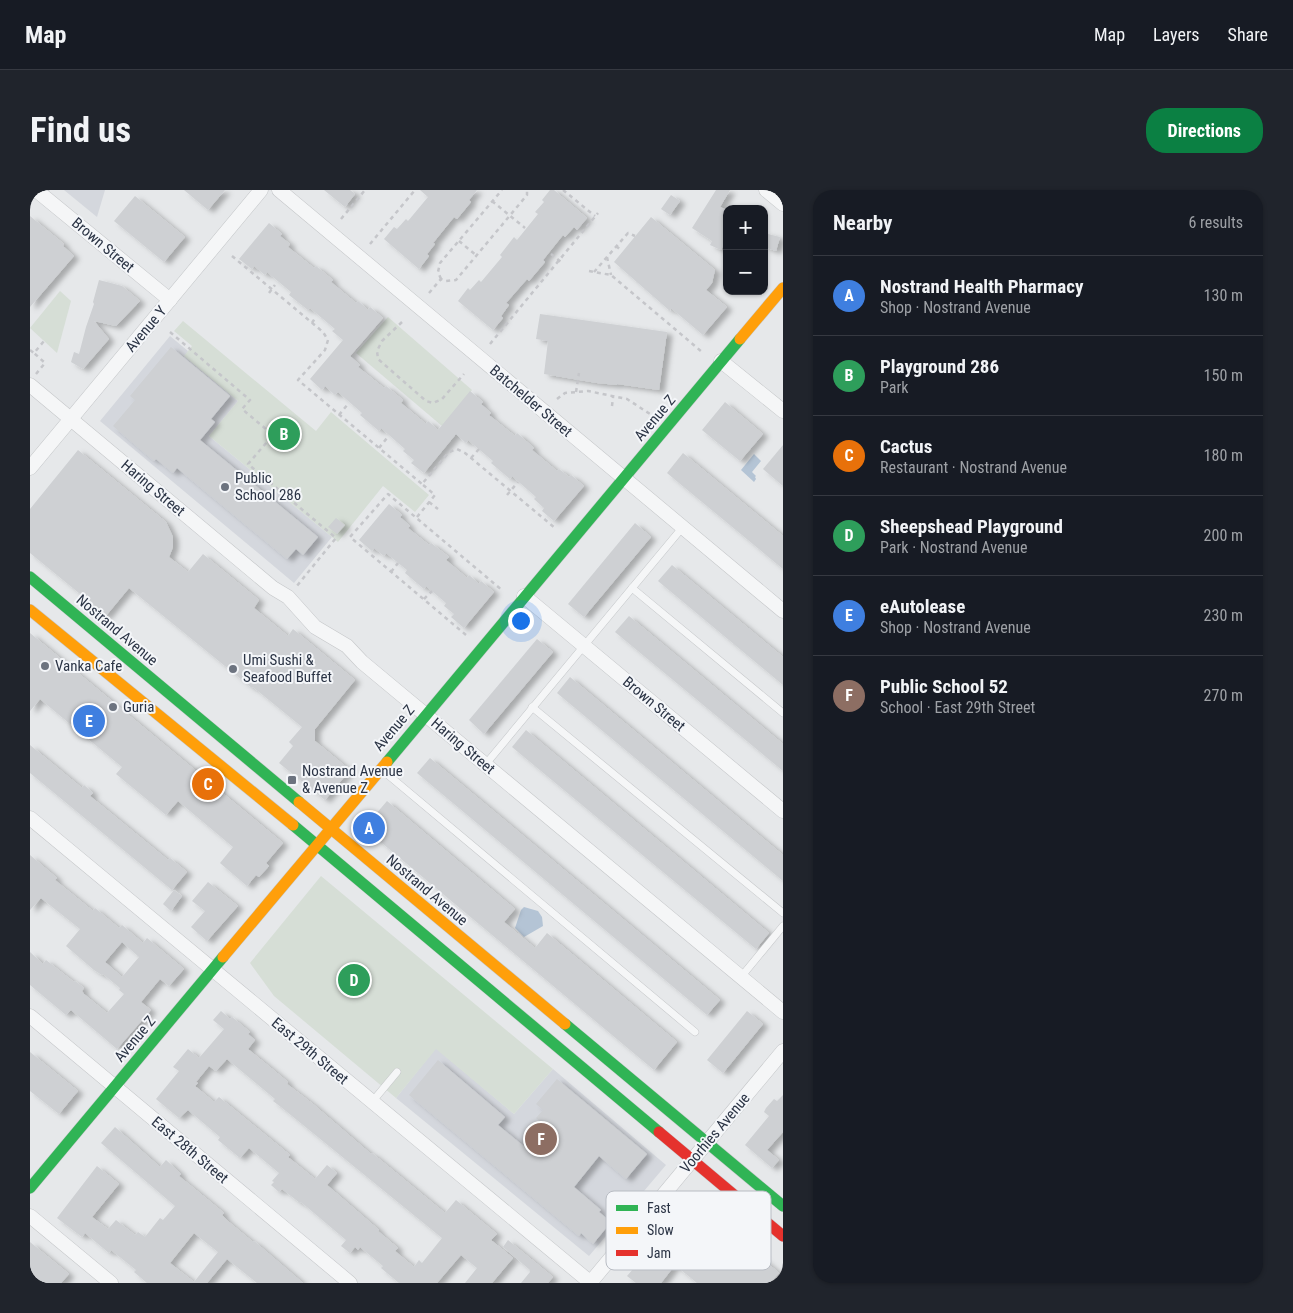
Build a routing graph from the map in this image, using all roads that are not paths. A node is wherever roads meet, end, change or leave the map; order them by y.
1 (36, 190) edge
2 (261, 190) edge
3 (279, 190) edge
4 (766, 190) edge
5 (783, 204) edge
6 (783, 288) edge
7 (170, 300) junction
8 (722, 361) junction
9 (32, 381) edge
10 (783, 412) edge
11 (71, 419) junction
12 (30, 468) edge
13 (623, 479) junction
14 (682, 528) junction
15 (30, 577) edge
16 (632, 588) junction
17 (524, 596) junction
18 (30, 610) edge
19 (783, 612) edge
20 (584, 646) junction
21 (532, 707) junction
22 (783, 713) edge
23 (425, 715) junction
24 (485, 765) junction
25 (380, 768) junction
26 (783, 811) edge
27 (30, 818) edge
28 (330, 829) junction
29 (317, 844) junction
30 (783, 913) edge
31 (783, 926) edge
32 (212, 970) junction
33 (741, 977) junction
34 (783, 1012) edge
35 (30, 1016) edge
36 (695, 1032) dead end
37 (783, 1051) edge
38 (397, 1072) dead end
39 (115, 1087) junction
40 (372, 1102) junction
41 (708, 1142) junction
42 (692, 1161) junction
43 (30, 1188) edge
44 (667, 1191) edge
45 (728, 1191) edge
46 (765, 1191) edge
47 (771, 1196) edge
48 (783, 1206) edge
49 (30, 1216) edge
50 (771, 1226) edge
51 (783, 1236) edge
52 (606, 1265) edge
53 (111, 1283) edge
54 (350, 1283) edge
55 (591, 1283) edge

1 - 7 street, Brown Street
2 - 7 street, Avenue Y
3 - 13 street, Batchelder Street
4 - 5 street
6 - 8 main road, Avenue Z
7 - 11 street, Avenue Y
8 - 10 street
8 - 13 main road, Avenue Z
9 - 11 street, Haring Street
11 - 12 street, Avenue Y
11 - 23 street, Haring Street
13 - 14 street, Batchelder Street
13 - 17 main road, Avenue Z
14 - 16 lane
14 - 19 street, Batchelder Street
15 - 28 main road, Nostrand Avenue
16 - 20 lane
16 - 22 lane
17 - 20 street, Brown Street
17 - 23 main road, Avenue Z
18 - 29 main road
20 - 21 lane
20 - 26 street, Brown Street
21 - 24 lane
21 - 30 lane
23 - 24 street, Haring Street
23 - 25 main road, Avenue Z
24 - 33 street, Haring Street
25 - 28 main road, Avenue Z
25 - 36 lane
27 - 32 street, East 29th Street
28 - 29 main road, Avenue Z
28 - 41 main road, Nostrand Avenue
29 - 32 main road, Avenue Z
29 - 42 main road
31 - 33 lane
32 - 39 main road, Avenue Z
32 - 40 street, East 29th Street
33 - 34 street, Haring Street
35 - 39 street, East 28th Street
37 - 41 street, Voorhies Avenue
38 - 40 lane
39 - 43 main road, Avenue Z
39 - 54 street, East 28th Street
40 - 55 street, East 29th Street
41 - 42 street, Voorhies Avenue
41 - 46 main road, Nostrand Avenue
42 - 44 street, Voorhies Avenue
42 - 45 main road
47 - 48 main road, Nostrand Avenue
49 - 53 street
50 - 51 main road
52 - 55 street, Voorhies Avenue

